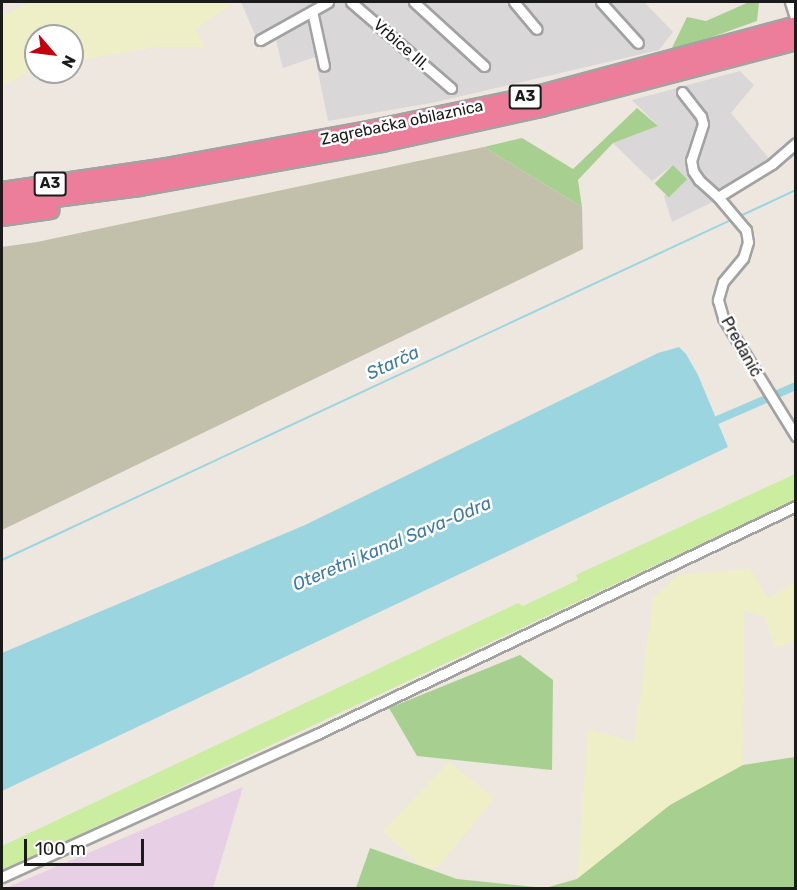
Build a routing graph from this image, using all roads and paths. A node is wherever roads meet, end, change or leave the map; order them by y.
1 (328, 2) edge
2 (351, 2) edge
3 (414, 2) edge
4 (514, 2) edge
5 (601, 2) edge
6 (790, 2) edge
7 (312, 11) junction
8 (795, 22) edge
9 (537, 29) dead end
10 (260, 40) dead end
11 (795, 41) edge
12 (638, 43) dead end
13 (324, 66) dead end
14 (484, 66) dead end
15 (451, 88) dead end
16 (682, 92) dead end
17 (795, 143) edge
18 (140, 187) junction
19 (2, 191) edge
20 (718, 197) junction
21 (2, 205) edge
22 (2, 217) edge
23 (795, 436) edge
24 (795, 506) edge
25 (2, 877) edge

1 - 7 street
2 - 15 street, Vrbice III.
3 - 14 street
4 - 9 street
5 - 12 street
6 - 8 street
7 - 10 street
7 - 13 street
8 - 19 highway, Zagrebačka obilaznica / A3
11 - 18 highway, Zagrebačka obilaznica / A3
16 - 20 street, Predanić
17 - 20 street
18 - 21 highway, Zagrebačka obilaznica / A3
18 - 22 highway
20 - 23 street, Predanić
24 - 25 street

